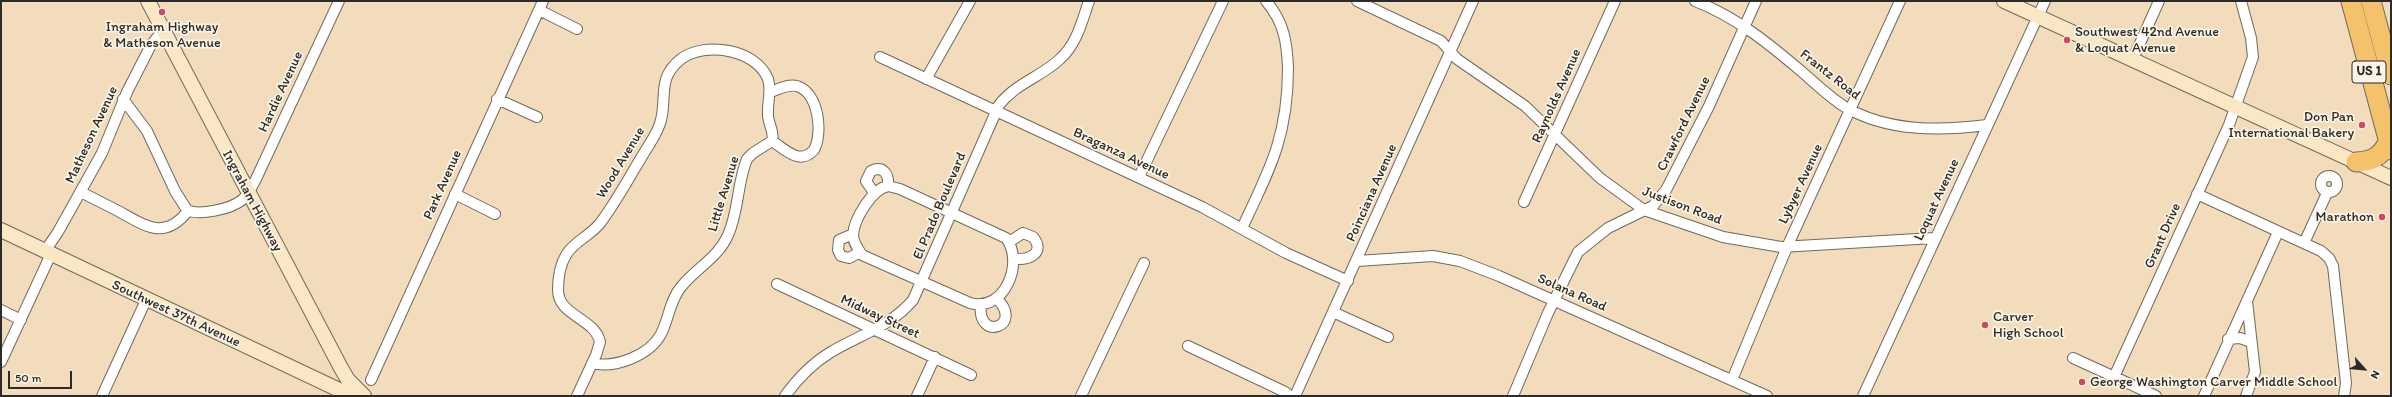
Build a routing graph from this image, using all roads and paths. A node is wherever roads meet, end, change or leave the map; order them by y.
1 (148, 1) edge
2 (339, 1) edge
3 (970, 1) edge
4 (1088, 1) edge
5 (1223, 1) edge
6 (1360, 1) edge
7 (1473, 1) edge
8 (1615, 1) edge
9 (1695, 1) edge
10 (1756, 1) edge
11 (1900, 1) edge
12 (2004, 1) edge
13 (2045, 1) edge
14 (2159, 1) edge
15 (2241, 1) edge
16 (2351, 1) edge
17 (2371, 1) edge
18 (1270, 2) edge
19 (541, 5) edge
20 (2038, 16) junction
21 (1745, 27) junction
22 (577, 29) dead end
23 (163, 30) junction
24 (1450, 52) junction
25 (880, 57) dead end
26 (2133, 59) junction
27 (2391, 75) edge
28 (926, 79) junction
29 (771, 92) junction
30 (123, 99) junction
31 (498, 99) junction
32 (2236, 106) junction
33 (1850, 110) junction
34 (997, 112) junction
35 (537, 117) dead end
36 (1987, 125) junction
37 (1556, 134) junction
38 (772, 141) junction
39 (2390, 146) edge
40 (2356, 162) junction
41 (1139, 177) junction
42 (2391, 178) edge
43 (888, 186) junction
44 (81, 192) junction
45 (2327, 193) dead end
46 (248, 194) junction
47 (455, 194) junction
48 (874, 194) junction
49 (2197, 194) junction
50 (1524, 202) dead end
51 (1644, 210) junction
52 (188, 211) junction
53 (952, 213) junction
54 (495, 214) dead end
55 (1242, 228) junction
56 (1, 230) edge
57 (2278, 232) junction
58 (853, 234) junction
59 (1934, 238) junction
60 (1009, 242) junction
61 (2304, 243) junction
62 (1788, 247) junction
63 (860, 252) junction
64 (48, 253) junction
65 (1014, 259) junction
66 (1356, 261) junction
67 (1144, 263) dead end
68 (1348, 281) junction
69 (922, 282) junction
70 (777, 284) dead end
71 (996, 298) junction
72 (146, 300) junction
73 (1554, 300) junction
74 (2247, 301) junction
75 (981, 304) junction
76 (1, 310) edge
77 (1333, 312) junction
78 (21, 320) junction
79 (875, 330) junction
80 (1388, 337) dead end
81 (2228, 339) junction
82 (2251, 342) junction
83 (1188, 346) dead end
84 (934, 357) junction
85 (2073, 358) dead end
86 (1, 362) edge
87 (592, 363) junction
88 (971, 375) dead end
89 (2114, 377) junction
90 (370, 380) dead end
91 (1732, 380) junction
92 (95, 396) edge
93 (102, 396) edge
94 (354, 396) edge
95 (577, 396) edge
96 (785, 396) edge
97 (917, 396) edge
98 (1081, 396) edge
99 (1290, 396) edge
100 (1295, 396) edge
101 (1513, 396) edge
102 (1767, 396) edge
103 (1863, 396) edge
104 (2156, 396) edge
105 (2204, 396) edge
106 (2246, 396) edge
107 (2344, 396) edge

1 - 23 main road, Ingraham Highway
2 - 46 street, Hardie Avenue
3 - 28 street
4 - 34 street, El Prado Boulevard
5 - 41 street
6 - 24 street, Justison Road
7 - 24 street, Poinciana Avenue
8 - 37 street, Raynolds Avenue
9 - 21 street, Frantz Road
10 - 21 street, Crawford Avenue
11 - 33 street, Lybyer Avenue
12 - 20 main road
13 - 20 street, Loquat Avenue
14 - 26 street
15 - 32 street, Grant Drive
16 - 39 highway, US 1
17 - 27 highway, US 1
18 - 55 street
19 - 22 street
19 - 31 street, Park Avenue
20 - 26 main road
20 - 36 street, Loquat Avenue
21 - 33 street, Frantz Road
21 - 51 street, Crawford Avenue
23 - 30 street, Matheson Avenue
23 - 46 main road, Ingraham Highway
24 - 37 street, Justison Road
24 - 66 street, Poinciana Avenue
25 - 28 street, Braganza Avenue
26 - 32 main road
28 - 34 street, Braganza Avenue
29 - 38 street, Wood Avenue
29 - 38 street
29 - 87 street, Wood Avenue
30 - 44 street, Matheson Avenue
30 - 52 street
31 - 35 street
31 - 47 street, Park Avenue
32 - 40 main road
32 - 49 street, Grant Drive
33 - 36 street, Frantz Road
33 - 62 street, Lybyer Avenue
34 - 41 street, Braganza Avenue
34 - 53 street, El Prado Boulevard
36 - 59 street, Loquat Avenue
37 - 50 street, Raynolds Avenue
37 - 51 street, Justison Road
38 - 87 street, Little Avenue
39 - 40 highway
40 - 42 main road
41 - 55 street, Braganza Avenue
43 - 48 street
43 - 48 street
43 - 53 street
44 - 52 street
44 - 64 street, Matheson Avenue
45 - 61 street
46 - 52 street
46 - 94 main road, Ingraham Highway
47 - 54 street
47 - 90 street, Park Avenue
48 - 58 street
49 - 57 street
49 - 89 street, Grant Drive
51 - 62 street, Justison Road
51 - 73 street, Crawford Avenue
53 - 60 street
53 - 69 street, El Prado Boulevard
55 - 68 street, Braganza Avenue
56 - 64 main road, Southwest 37th Avenue
57 - 61 street
57 - 74 street
58 - 63 street
58 - 63 street
59 - 62 street, Justison Road
59 - 103 street, Loquat Avenue
60 - 65 street
60 - 65 street
61 - 107 street
62 - 91 street, Lybyer Avenue
63 - 69 street
64 - 72 main road, Southwest 37th Avenue
64 - 78 street, Matheson Avenue
65 - 71 street
66 - 68 street, Poinciana Avenue
66 - 73 street, Solana Road
67 - 98 street
68 - 77 street, Poinciana Avenue
69 - 75 street
69 - 79 street, El Prado Boulevard
70 - 79 street, Midway Street
71 - 75 street
71 - 75 street
72 - 93 street
72 - 94 main road, Southwest 37th Avenue
73 - 91 street, Solana Road
73 - 101 street, Crawford Avenue
74 - 81 street
74 - 82 street
76 - 78 street
77 - 80 street
77 - 100 street, Poinciana Avenue
78 - 86 street, Matheson Avenue
79 - 84 street, Midway Street
79 - 96 street, El Prado Boulevard
81 - 82 street
81 - 105 street
82 - 106 street
83 - 99 street
84 - 88 street, Midway Street
84 - 97 street
85 - 89 street
87 - 95 street
89 - 104 street
91 - 102 street, Solana Road
92 - 93 street

